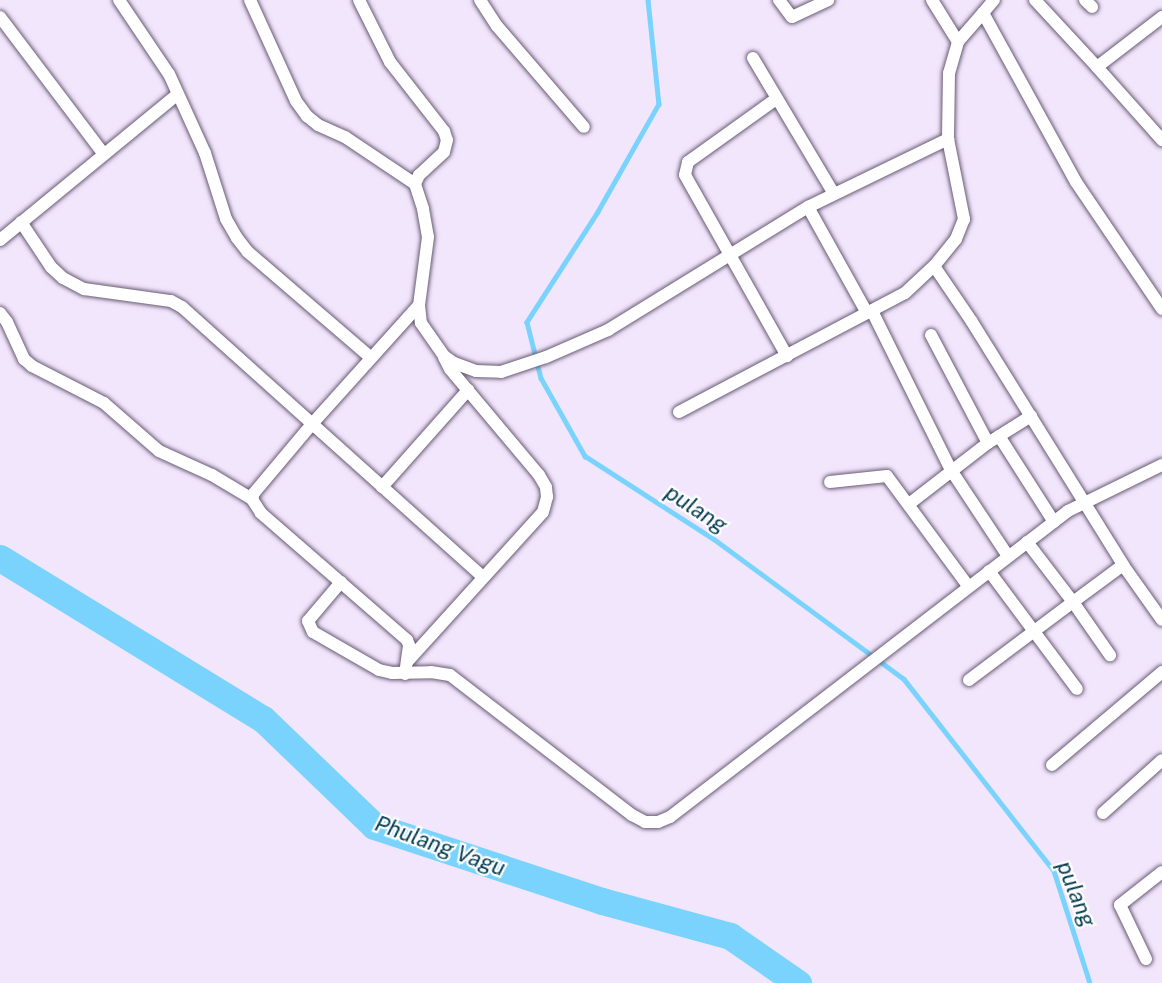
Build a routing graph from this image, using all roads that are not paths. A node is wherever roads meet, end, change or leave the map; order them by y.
1 (119, 0) edge
2 (250, 0) edge
3 (360, 0) edge
4 (480, 0) edge
5 (779, 0) edge
6 (828, 0) edge
7 (932, 0) edge
8 (994, 0) edge
9 (1035, 0) edge
10 (983, 13) junction
11 (0, 17) edge
12 (1162, 17) edge
13 (958, 42) junction
14 (753, 58) dead end
15 (1097, 67) junction
16 (177, 94) junction
17 (776, 99) junction
18 (585, 127) dead end
19 (948, 139) junction
20 (1162, 140) edge
21 (103, 153) junction
22 (415, 184) junction
23 (834, 194) junction
24 (808, 207) junction
25 (21, 222) junction
26 (0, 240) edge
27 (731, 255) junction
28 (934, 266) junction
29 (419, 305) junction
30 (1162, 309) edge
31 (870, 312) junction
32 (0, 313) edge
33 (931, 335) dead end
34 (444, 356) junction
35 (787, 356) junction
36 (369, 357) junction
37 (468, 390) junction
38 (678, 412) dead end
39 (1031, 416) junction
40 (312, 424) junction
41 (993, 440) junction
42 (1162, 465) edge
43 (951, 470) junction
44 (830, 482) dead end
45 (382, 487) junction
46 (252, 499) junction
47 (1085, 502) junction
48 (909, 504) junction
49 (1054, 522) junction
50 (1027, 542) junction
51 (1008, 556) junction
52 (1124, 565) junction
53 (989, 571) junction
54 (482, 576) junction
55 (341, 582) junction
56 (968, 586) junction
57 (1073, 602) junction
58 (1162, 620) edge
59 (1033, 631) junction
60 (1110, 655) dead end
61 (405, 668) junction
62 (1162, 672) edge
63 (969, 680) dead end
64 (1077, 689) dead end
65 (1162, 760) edge
66 (1052, 765) dead end
67 (1103, 813) dead end
68 (1162, 872) edge
69 (1146, 959) dead end

1 - 16 street
2 - 22 street
3 - 22 street
4 - 18 street
5 - 6 street
7 - 13 street
8 - 10 street
9 - 15 street
10 - 13 street
10 - 30 street
11 - 21 street
12 - 15 street
13 - 19 street
14 - 17 street
15 - 20 street
16 - 21 street
16 - 36 street
17 - 23 street
17 - 27 street
19 - 23 street
19 - 28 street
21 - 25 street
22 - 29 street
23 - 24 street
24 - 27 street
24 - 31 street
25 - 26 street
25 - 40 street
27 - 34 street
27 - 35 street
28 - 31 street
28 - 39 street
29 - 34 street
29 - 36 street
31 - 35 street
31 - 43 street
32 - 46 street
33 - 41 street
34 - 37 street
35 - 38 street
36 - 40 street
37 - 45 street
37 - 54 street
39 - 41 street
39 - 47 street
40 - 45 street
40 - 46 street
41 - 43 street
41 - 49 street
42 - 47 street
43 - 48 street
43 - 51 street
44 - 48 street
45 - 54 street
46 - 55 street
47 - 49 street
47 - 52 street
48 - 56 street
49 - 50 street
50 - 51 street
50 - 57 street
51 - 53 street
52 - 57 street
52 - 58 street
53 - 56 street
53 - 59 street
54 - 61 street
55 - 61 street
55 - 61 street
56 - 61 street
57 - 59 street
57 - 60 street
59 - 63 street
59 - 64 street
62 - 66 street
65 - 67 street
68 - 69 street

